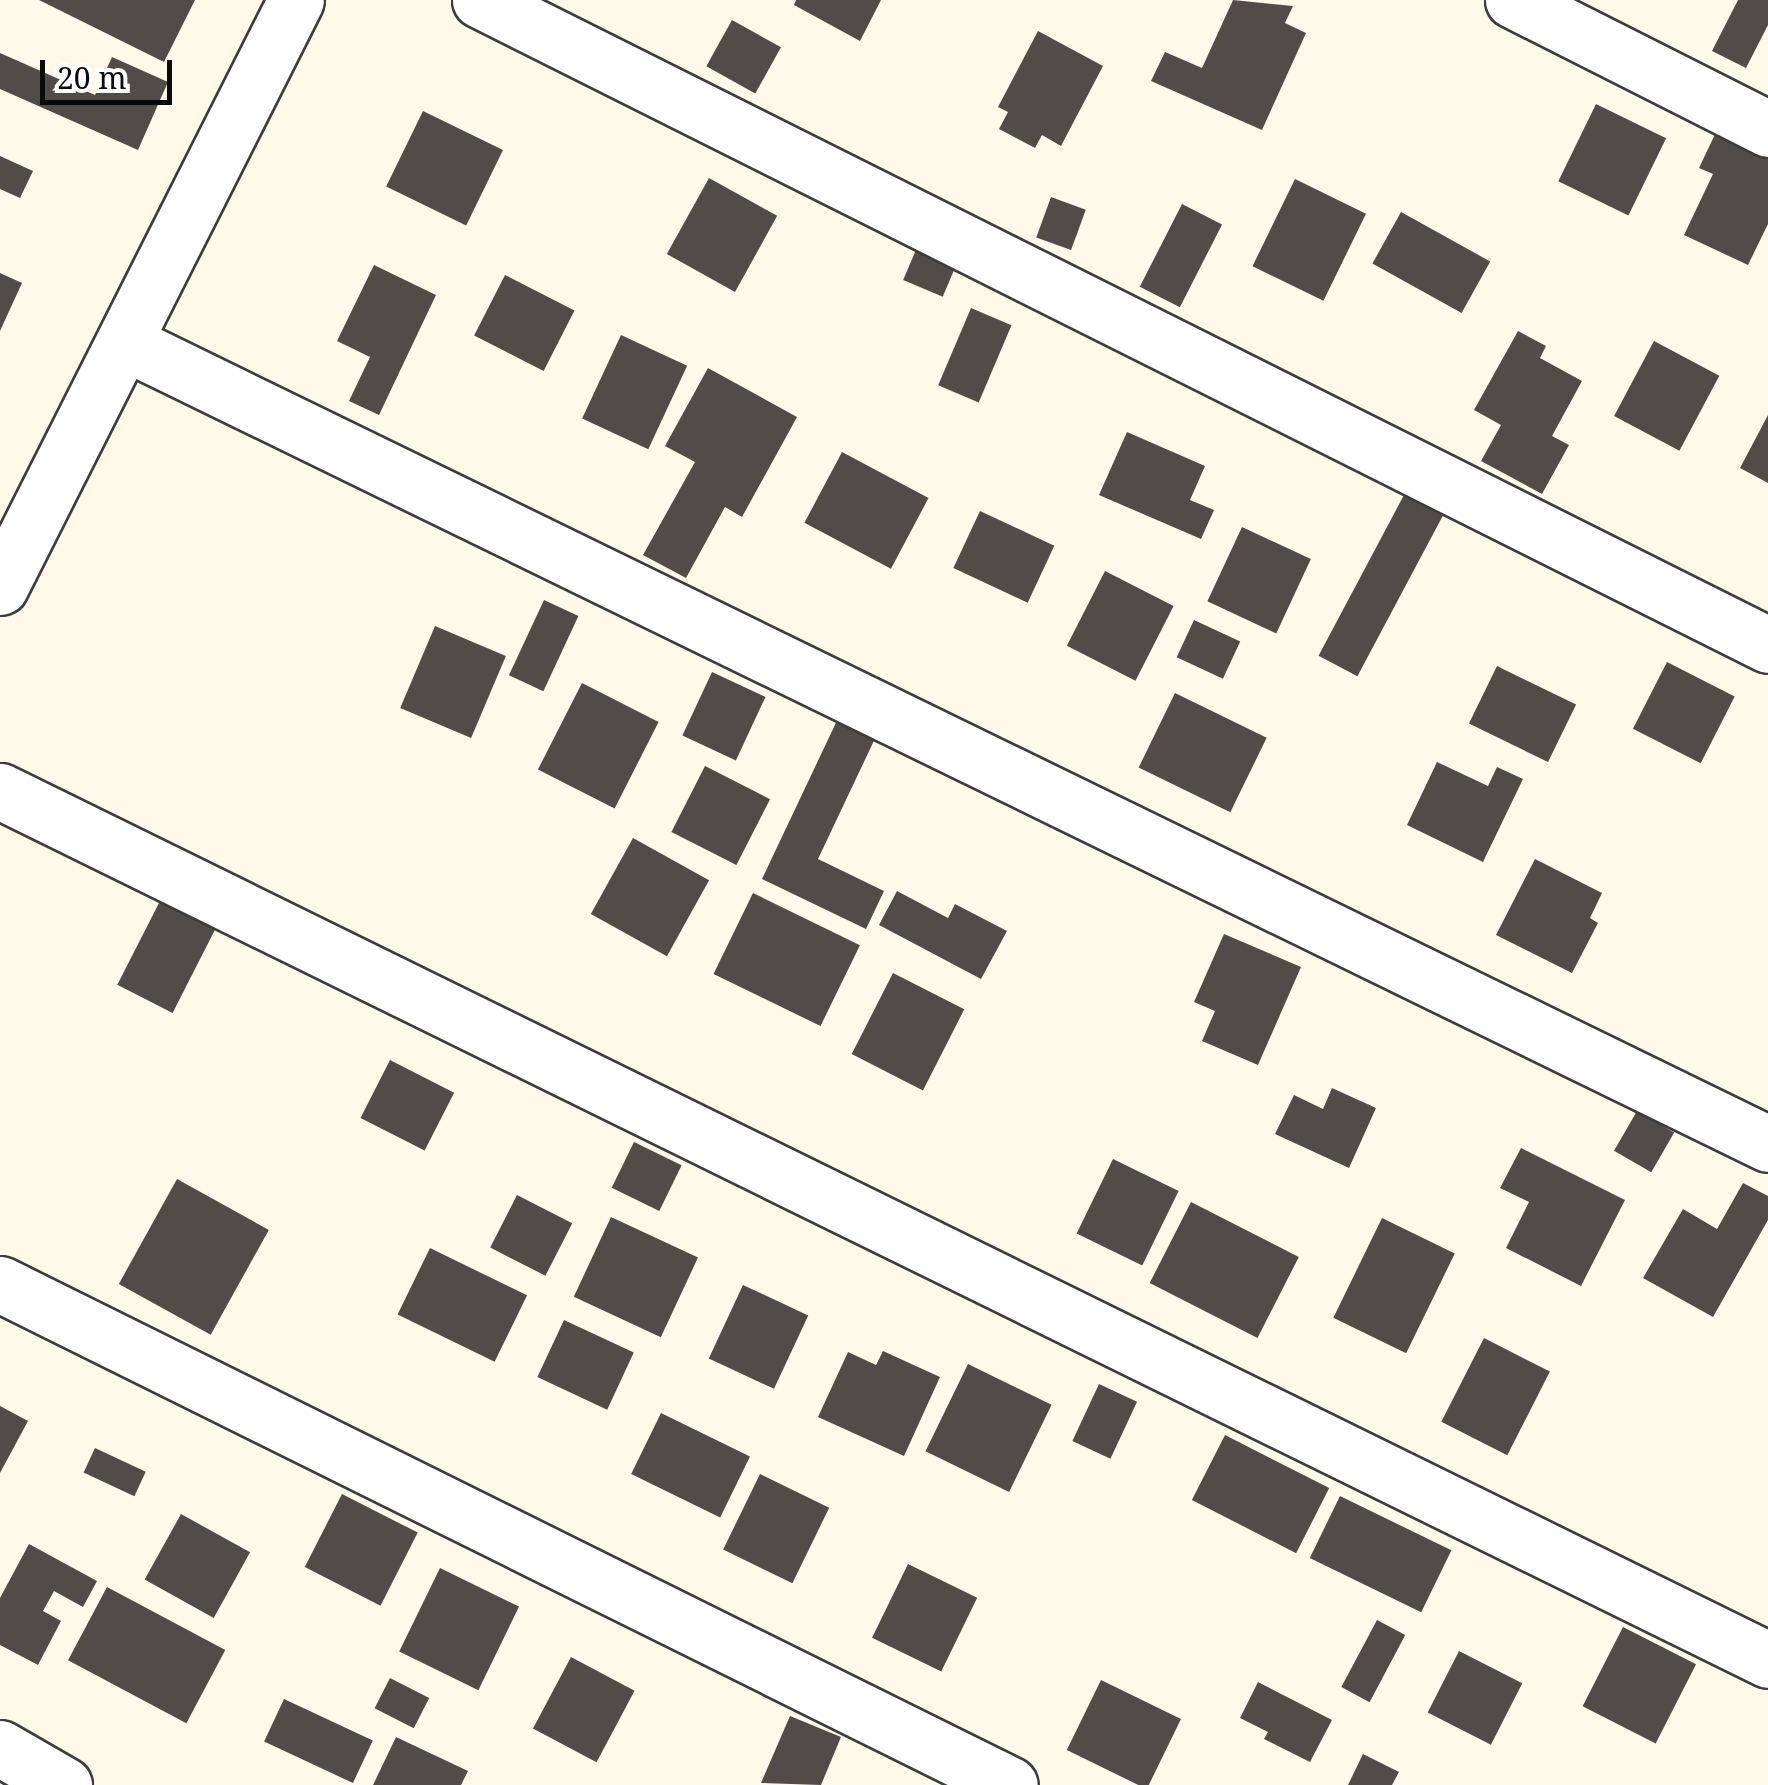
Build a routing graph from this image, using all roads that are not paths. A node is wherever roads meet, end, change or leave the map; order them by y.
1 (296, 0) edge
2 (480, 0) edge
3 (1513, 0) edge
4 (1768, 129) edge
5 (124, 342) junction
6 (0, 586) edge
7 (1768, 645) edge
8 (0, 791) edge
9 (1768, 1144) edge
10 (0, 1284) edge
11 (1768, 1660) edge
12 (0, 1748) edge
13 (64, 1785) edge
14 (1010, 1785) edge

1 - 5 street
2 - 7 street
3 - 4 street
5 - 6 street
5 - 9 street
8 - 11 street
10 - 14 street
12 - 13 street

